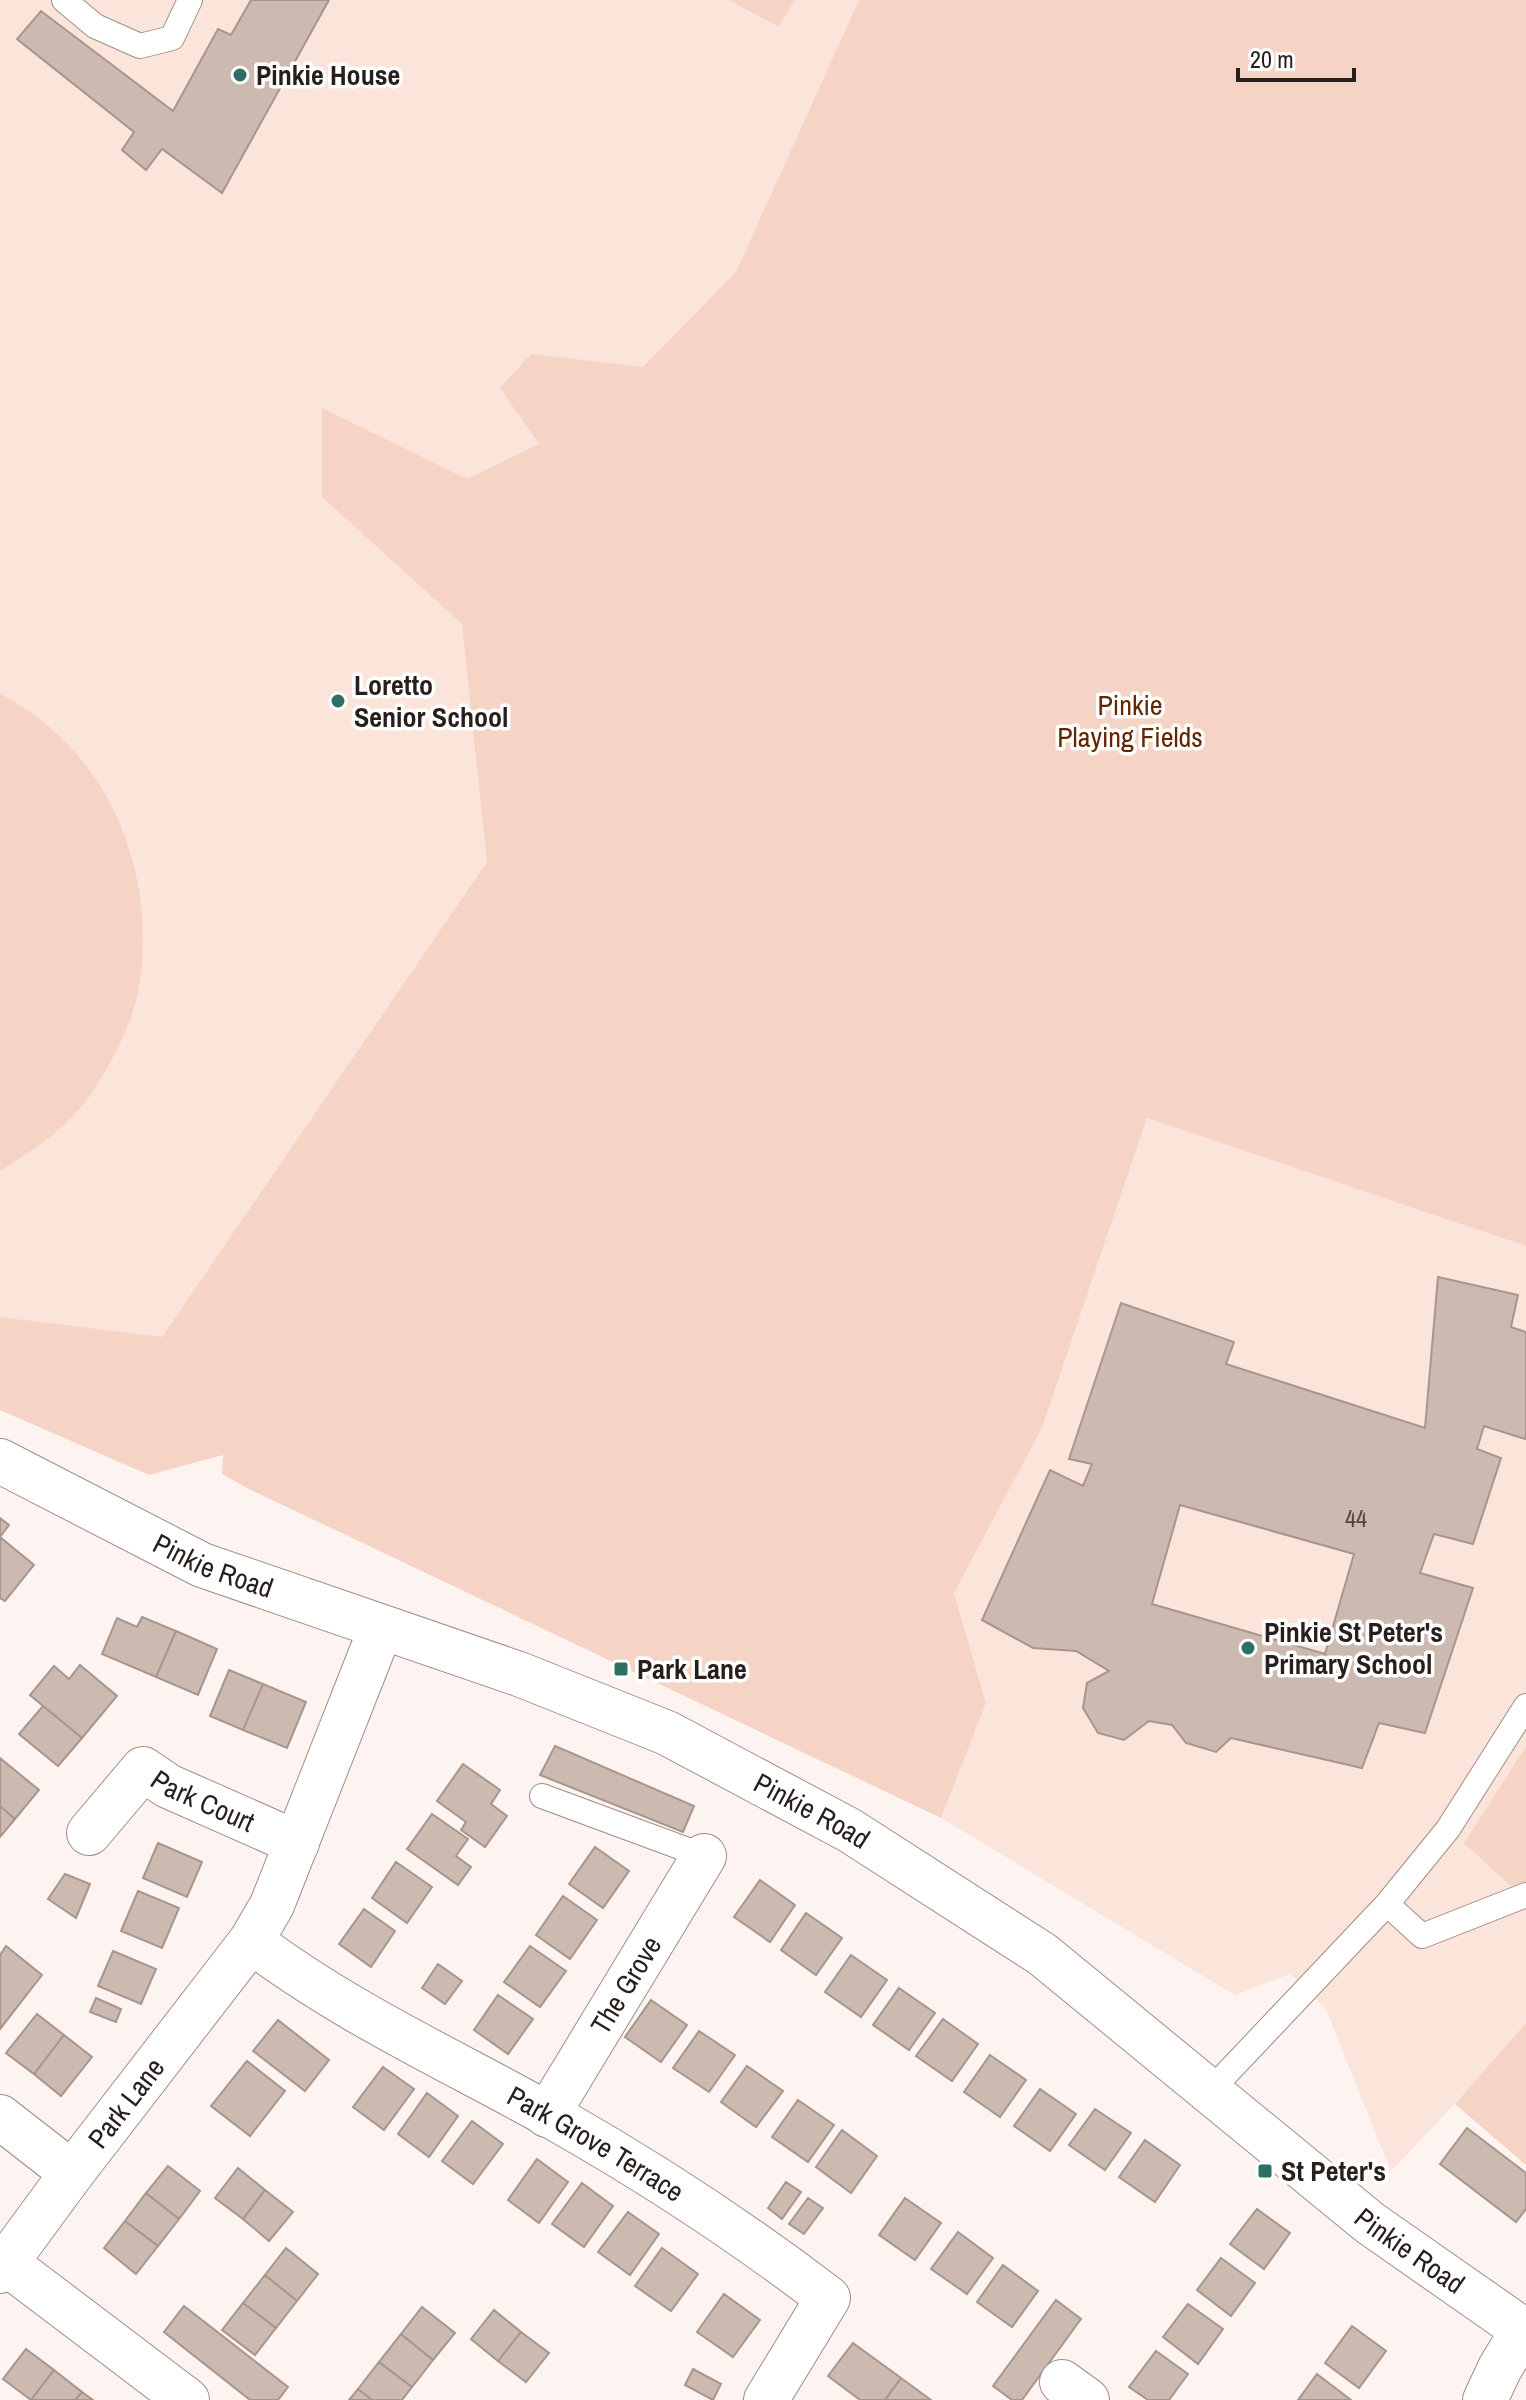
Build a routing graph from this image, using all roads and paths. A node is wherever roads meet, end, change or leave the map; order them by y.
1 (64, 0) edge
2 (190, 0) edge
3 (0, 1461) edge
4 (381, 1628) junction
5 (1526, 1706) edge
6 (542, 1796) dead end
7 (89, 1833) dead end
8 (297, 1843) junction
9 (704, 1856) joint
10 (1526, 1895) edge
11 (1387, 1904) junction
12 (251, 1941) junction
13 (1210, 2091) junction
14 (547, 2115) junction
15 (0, 2117) edge
16 (72, 2173) junction
17 (3, 2267) edge
18 (1525, 2329) edge
19 (187, 2400) edge
20 (766, 2400) edge
21 (1485, 2400) edge

1 - 2 lane
3 - 4 street, Pinkie Road
4 - 8 street, Park Lane
4 - 13 street, Pinkie Road
5 - 11 lane
6 - 9 lane
7 - 8 street, Park Court
8 - 12 street, Park Lane
9 - 14 street, The Grove
10 - 11 lane
11 - 13 lane
12 - 14 street, Park Grove Terrace
12 - 16 street, Park Lane
13 - 18 street, Pinkie Road
14 - 20 street, Park Grove Terrace
15 - 16 street
16 - 17 street, Park Lane
17 - 19 street
18 - 21 street

